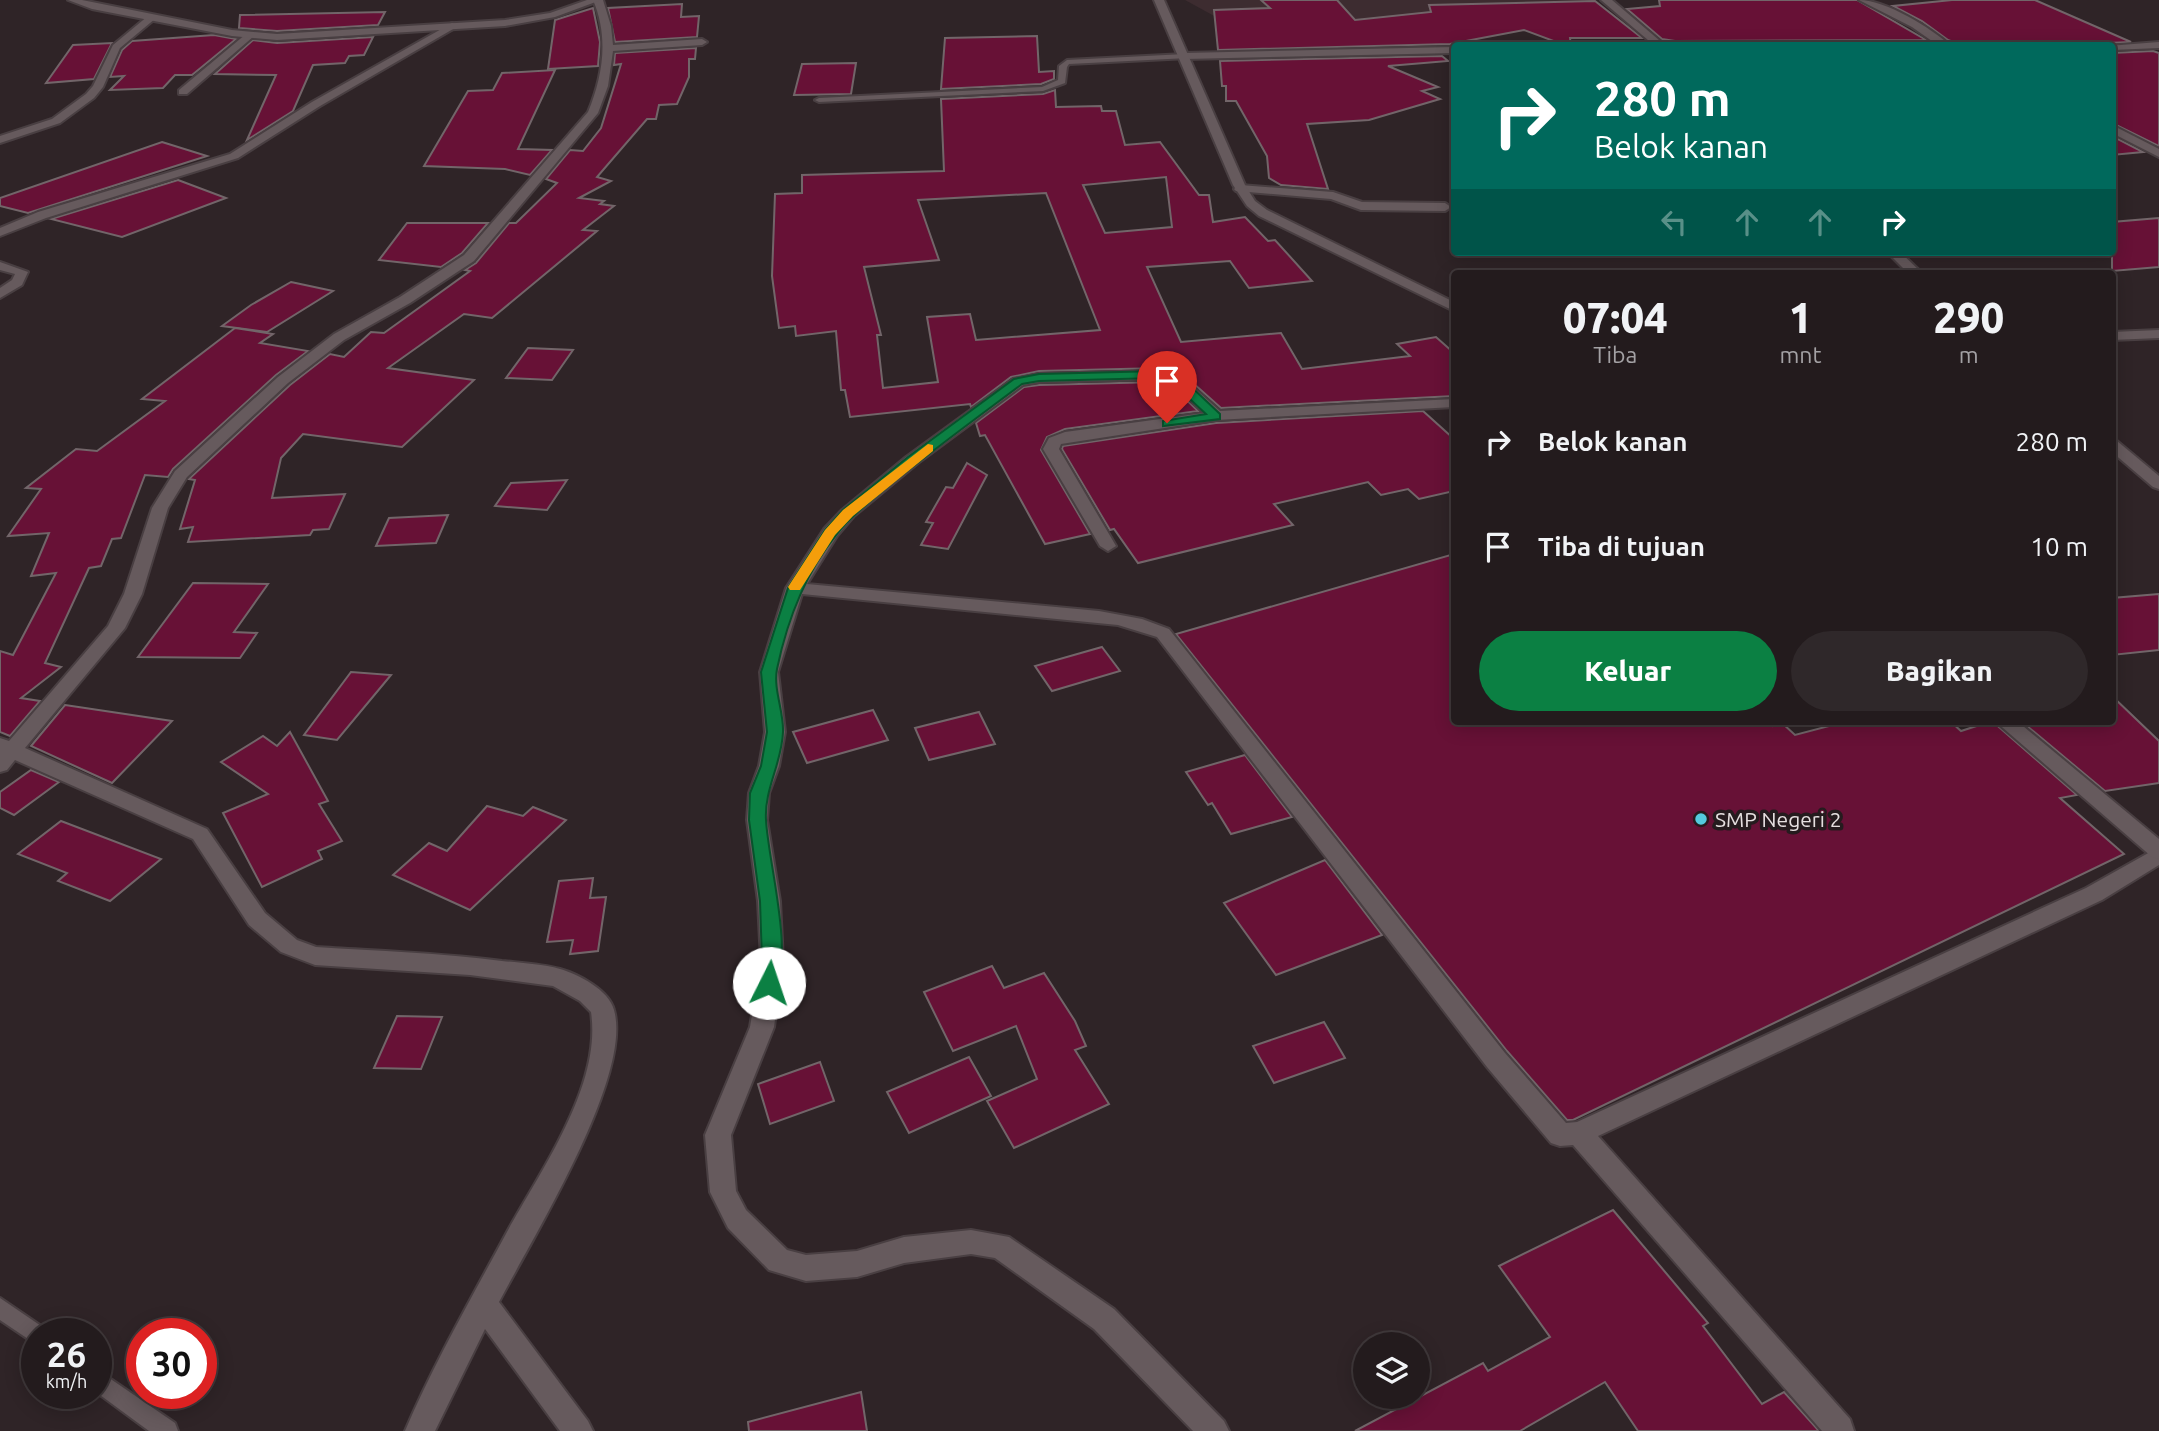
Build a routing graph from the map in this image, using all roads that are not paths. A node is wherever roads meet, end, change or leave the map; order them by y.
1 (73, 0) edge
2 (597, 0) edge
3 (1159, 0) edge
4 (1606, 0) edge
5 (1864, 0) edge
6 (152, 18) junction
7 (455, 25) junction
8 (248, 36) junction
9 (702, 42) dead end
10 (1656, 42) edge
11 (1940, 42) edge
12 (2159, 45) edge
13 (2116, 47) edge
14 (607, 48) junction
15 (1451, 50) edge
16 (1185, 56) junction
17 (183, 92) dead end
18 (819, 100) dead end
19 (2116, 130) edge
20 (0, 140) edge
21 (2159, 154) edge
22 (1240, 189) junction
23 (1445, 207) dead end
24 (0, 232) edge
25 (1897, 256) edge
26 (0, 266) edge
27 (1913, 270) edge
28 (0, 294) edge
29 (1451, 306) edge
30 (2159, 334) edge
31 (2116, 336) edge
32 (1451, 403) edge
33 (1216, 416) junction
34 (2116, 447) edge
35 (2159, 484) edge
36 (1108, 546) dead end
37 (795, 588) junction
38 (2010, 725) edge
39 (5, 753) edge
40 (2159, 853) edge
41 (1579, 1133) junction
42 (483, 1304) junction
43 (0, 1308) edge
44 (21, 1323) edge
45 (112, 1391) edge
46 (1840, 1429) dead end
47 (167, 1431) edge
48 (420, 1431) edge
49 (578, 1431) edge
50 (1214, 1431) edge

1 - 6 street
2 - 7 street
2 - 14 street
3 - 16 street
4 - 10 street
5 - 11 street
6 - 8 street
6 - 20 street
7 - 8 street
7 - 24 street
8 - 17 street
9 - 14 street
12 - 13 street
14 - 39 street
15 - 16 street
16 - 18 lane
16 - 22 street
19 - 21 street
22 - 23 street
22 - 29 street
25 - 27 street
26 - 28 street
30 - 31 street
32 - 33 street
33 - 36 street
33 - 37 street
34 - 35 street
37 - 41 street
37 - 50 street
38 - 40 street
39 - 42 street
40 - 41 street
41 - 46 street
42 - 48 street
42 - 49 street
43 - 44 lane
45 - 47 lane

